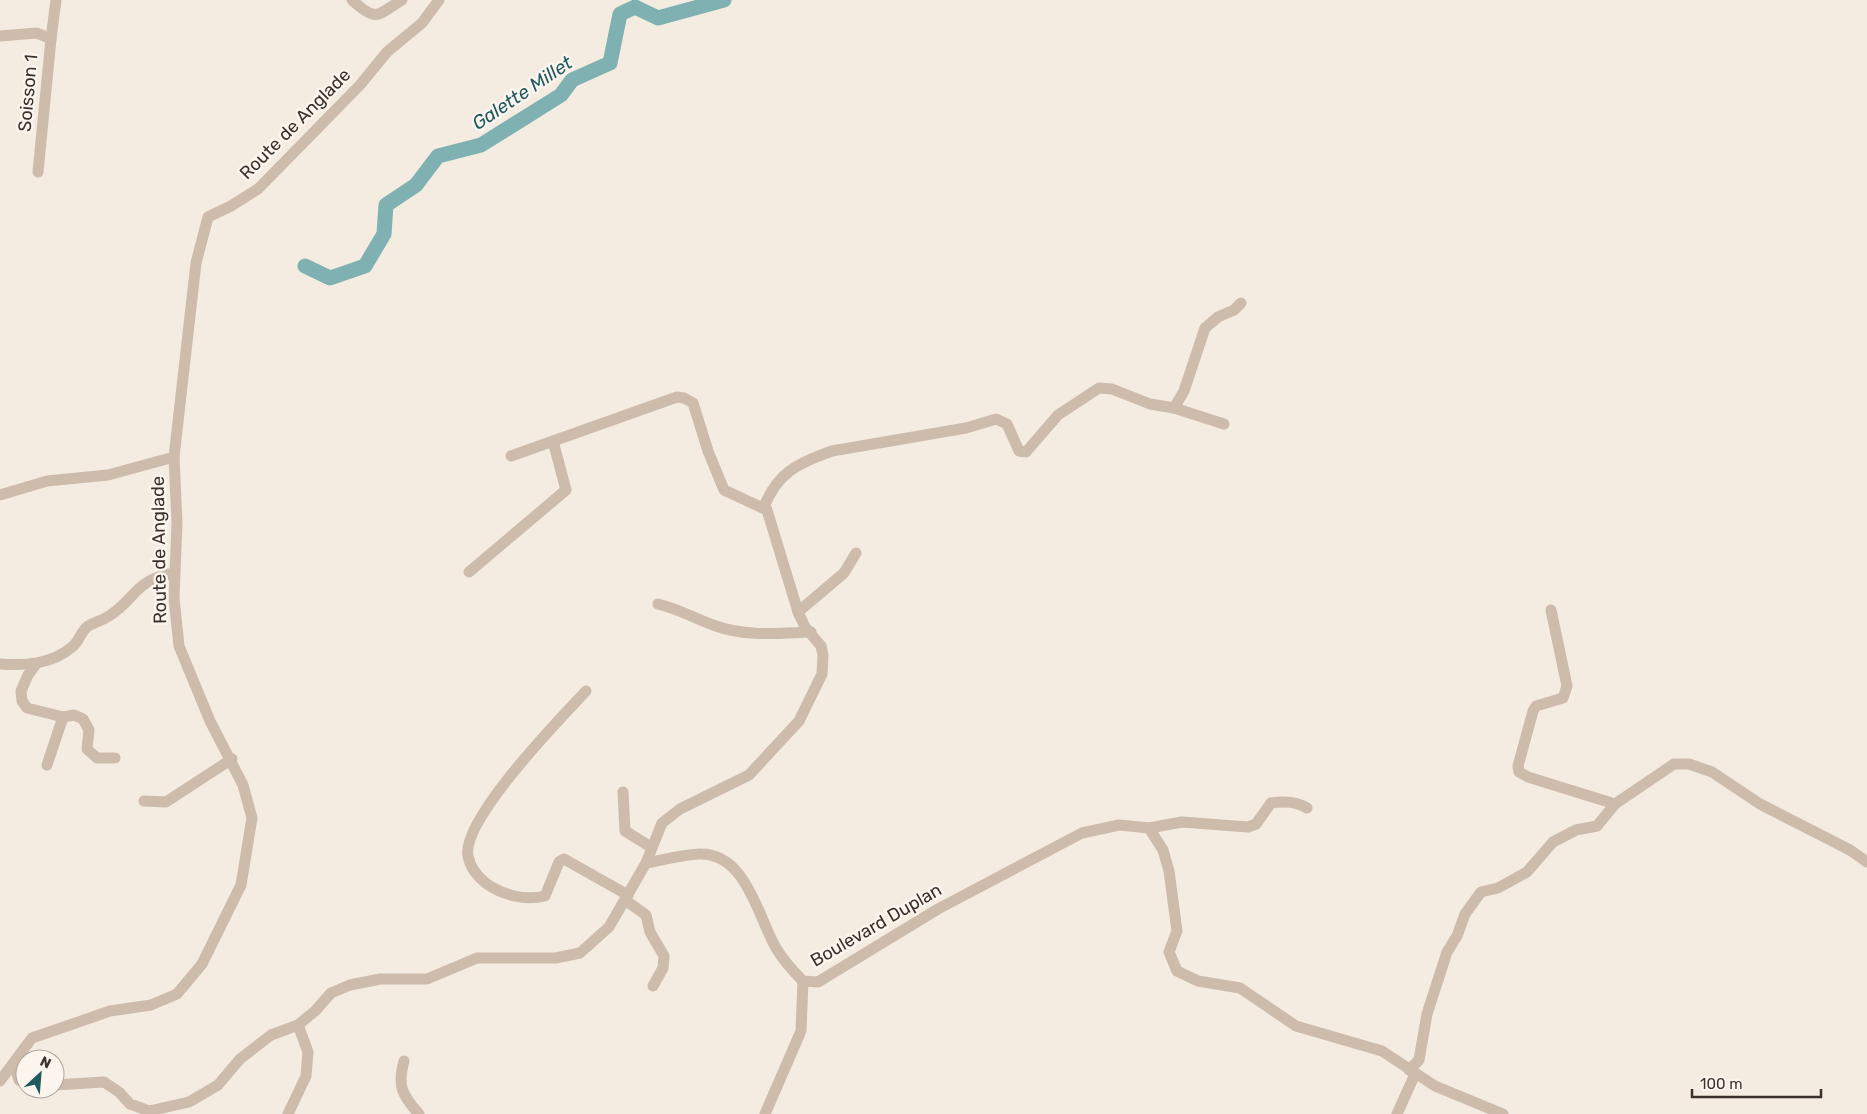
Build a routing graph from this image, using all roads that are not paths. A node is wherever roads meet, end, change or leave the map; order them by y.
1 (56, 0) edge
2 (352, 0) edge
3 (402, 0) edge
4 (439, 0) edge
5 (0, 36) edge
6 (51, 39) junction
7 (38, 172) dead end
8 (1241, 304) dead end
9 (1174, 408) junction
10 (1224, 424) dead end
11 (553, 441) junction
12 (511, 456) dead end
13 (174, 457) junction
14 (0, 495) edge
15 (764, 507) junction
16 (856, 553) dead end
17 (469, 572) dead end
18 (174, 573) junction
19 (658, 604) dead end
20 (1550, 610) dead end
21 (798, 612) junction
22 (811, 632) junction
23 (0, 664) edge
24 (36, 664) junction
25 (586, 691) dead end
26 (63, 717) junction
27 (115, 758) dead end
28 (232, 759) junction
29 (47, 765) dead end
30 (623, 792) dead end
31 (144, 801) dead end
32 (1615, 804) junction
33 (1307, 808) dead end
34 (1149, 828) junction
35 (651, 847) junction
36 (1867, 862) edge
37 (646, 863) junction
38 (626, 897) junction
39 (803, 981) junction
40 (653, 986) dead end
41 (298, 1025) junction
42 (404, 1061) dead end
43 (14, 1065) junction
44 (15, 1068) edge
45 (1412, 1072) junction
46 (0, 1081) edge
47 (65, 1084) edge
48 (288, 1114) edge
49 (419, 1114) edge
50 (765, 1114) edge
51 (1397, 1114) edge
52 (1503, 1114) edge

1 - 6 street
2 - 3 street
4 - 13 street, Route de Anglade
5 - 6 street, Soisson 1
6 - 7 street, Soisson 1
8 - 9 street
9 - 10 street
9 - 15 street
11 - 12 street
11 - 15 street
11 - 17 street
13 - 14 street
13 - 18 street, Route de Anglade
15 - 21 street
16 - 21 street
18 - 24 street
18 - 28 street, Route de Anglade
19 - 22 street
20 - 32 street
21 - 22 street
22 - 35 street
23 - 24 street
24 - 26 street
25 - 38 street
26 - 27 street
26 - 29 street
28 - 31 street
28 - 43 street, Route de Anglade
30 - 35 street
32 - 36 street
32 - 45 street
33 - 34 street, Boulevard Duplan
34 - 39 street, Boulevard Duplan
34 - 45 street
35 - 37 street
37 - 38 street
37 - 39 street, Boulevard Duplan
38 - 40 street
38 - 41 street
39 - 50 street
41 - 47 street
41 - 48 street
42 - 49 street
43 - 44 street
43 - 46 street, Route de Anglade
45 - 51 street
45 - 52 street

